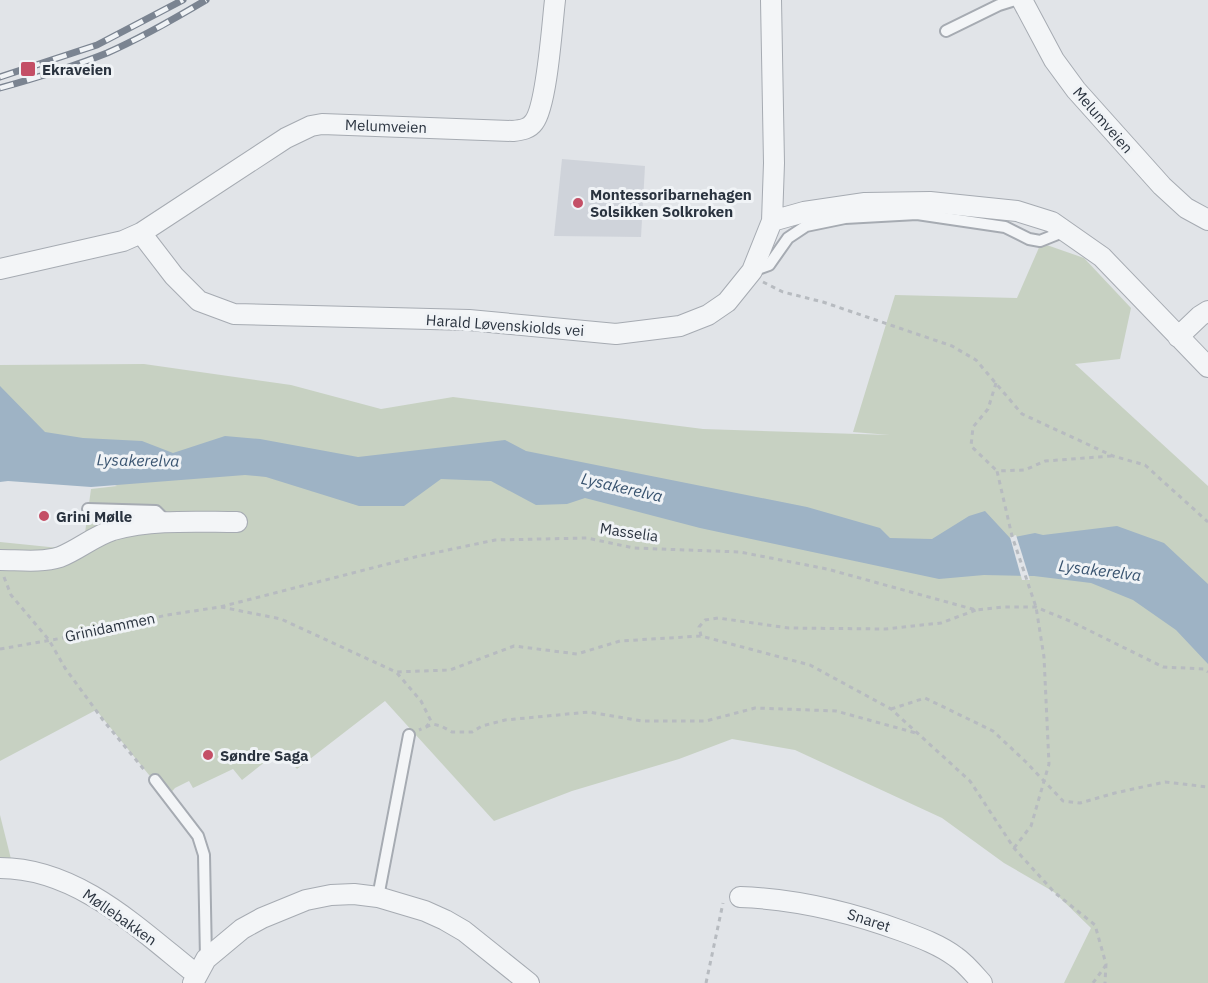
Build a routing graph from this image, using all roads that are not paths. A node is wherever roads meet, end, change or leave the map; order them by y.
1 (555, 0) edge
2 (771, 0) edge
3 (1015, 0) edge
4 (1022, 0) edge
5 (946, 31) dead end
6 (1208, 220) edge
7 (772, 221) junction
8 (1065, 231) junction
9 (141, 233) junction
10 (0, 268) edge
11 (752, 271) junction
12 (1208, 311) edge
13 (1178, 337) junction
14 (1208, 367) edge
15 (88, 509) dead end
16 (167, 522) junction
17 (237, 522) dead end
18 (2, 568) edge
19 (409, 735) road end
20 (155, 780) road end
21 (0, 868) edge
22 (733, 895) road end
23 (378, 897) junction
24 (199, 972) edge
25 (530, 983) edge
26 (982, 983) edge

1 - 9 street, Melumveien
2 - 7 street, Harald Løvenskiolds vei
3 - 5 lane
4 - 6 street, Melumveien
7 - 8 street
7 - 11 street, Harald Løvenskiolds vei
8 - 11 lane
8 - 13 street
9 - 10 street
9 - 11 street, Harald Løvenskiolds vei
12 - 13 street
13 - 14 street
15 - 16 lane
16 - 17 street
16 - 18 street
19 - 23 lane
20 - 24 lane
21 - 24 street, Møllebakken
22 - 26 street, Snaret
23 - 24 street
23 - 25 street

